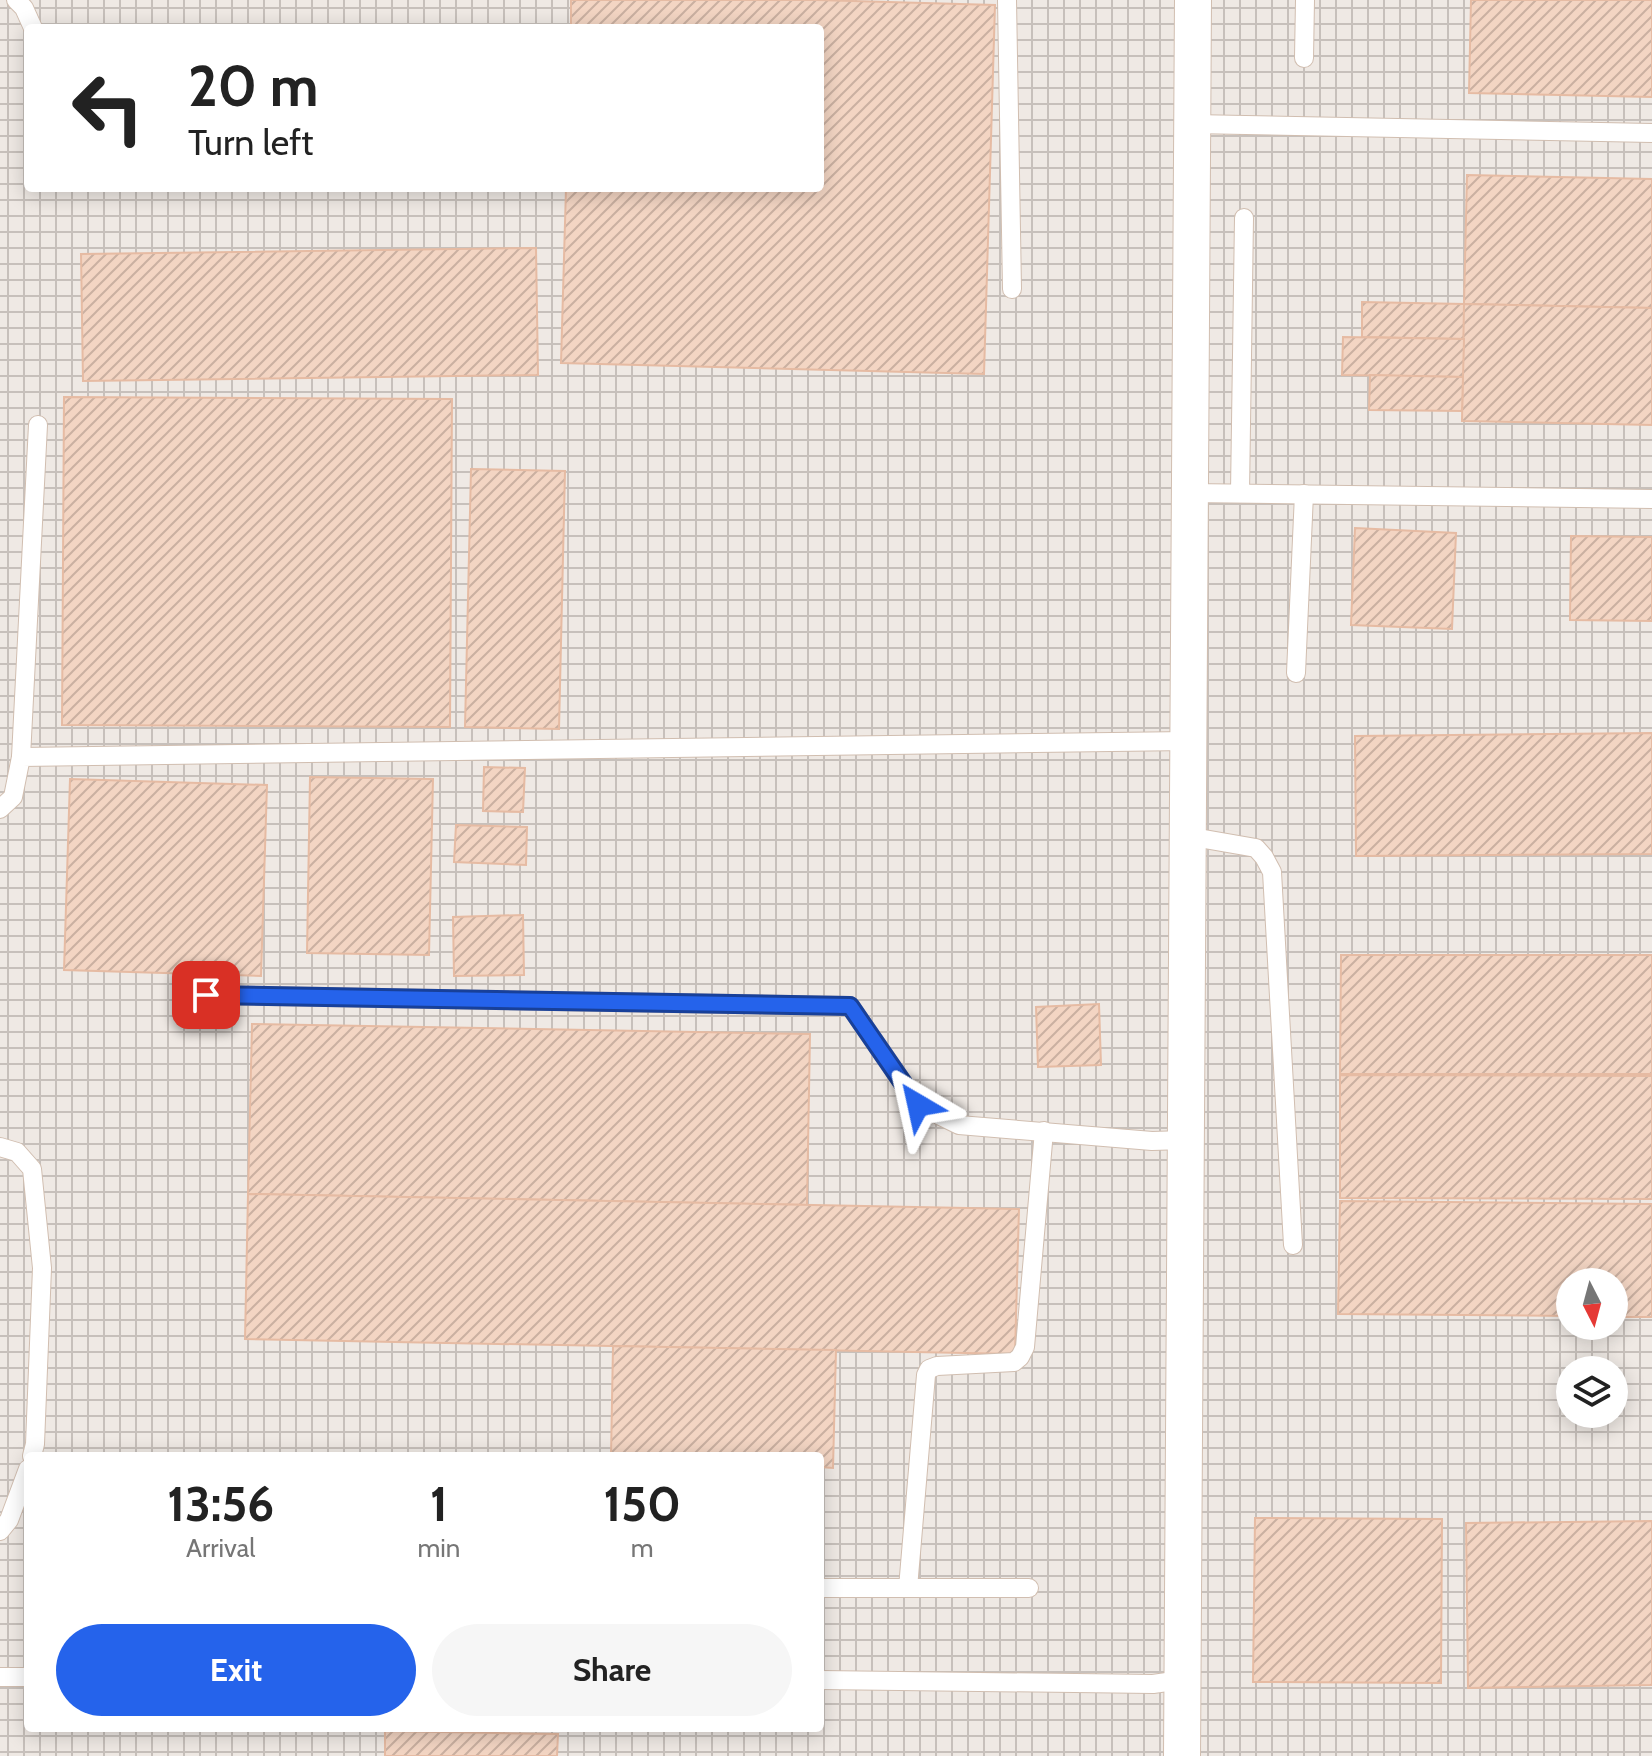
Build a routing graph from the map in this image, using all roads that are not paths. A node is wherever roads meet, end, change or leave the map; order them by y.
1 (16, 0) edge
2 (1007, 0) edge
3 (1193, 0) edge
4 (1305, 0) edge
5 (31, 24) edge
6 (1304, 58) dead end
7 (1192, 124) junction
8 (1652, 133) edge
9 (1244, 218) dead end
10 (1012, 289) dead end
11 (38, 425) dead end
12 (1189, 493) junction
13 (1240, 493) junction
14 (1304, 494) junction
15 (1652, 499) edge
16 (1296, 673) dead end
17 (1188, 741) junction
18 (21, 757) junction
19 (0, 809) edge
20 (1187, 836) junction
21 (206, 995) dead end
22 (1044, 1131) junction
23 (1185, 1140) junction
24 (0, 1147) edge
25 (1293, 1245) dead end
26 (33, 1452) edge
27 (24, 1480) edge
28 (0, 1531) edge
29 (824, 1588) edge
30 (908, 1588) junction
31 (1029, 1588) dead end
32 (0, 1677) edge
33 (24, 1677) edge
34 (824, 1680) edge
35 (1181, 1680) junction
36 (1182, 1756) edge

1 - 5 lane
2 - 10 lane
3 - 7 street
4 - 6 lane
7 - 8 lane
7 - 12 street
9 - 13 lane
11 - 18 lane
12 - 13 lane
12 - 17 street
13 - 14 lane
14 - 15 lane
14 - 16 lane
17 - 18 lane
17 - 20 street
18 - 19 lane
20 - 23 street
20 - 25 lane
21 - 22 lane
22 - 23 lane
22 - 30 lane
23 - 35 street
24 - 26 lane
27 - 28 lane
29 - 30 lane
30 - 31 lane
32 - 33 lane
34 - 35 lane
35 - 36 street

